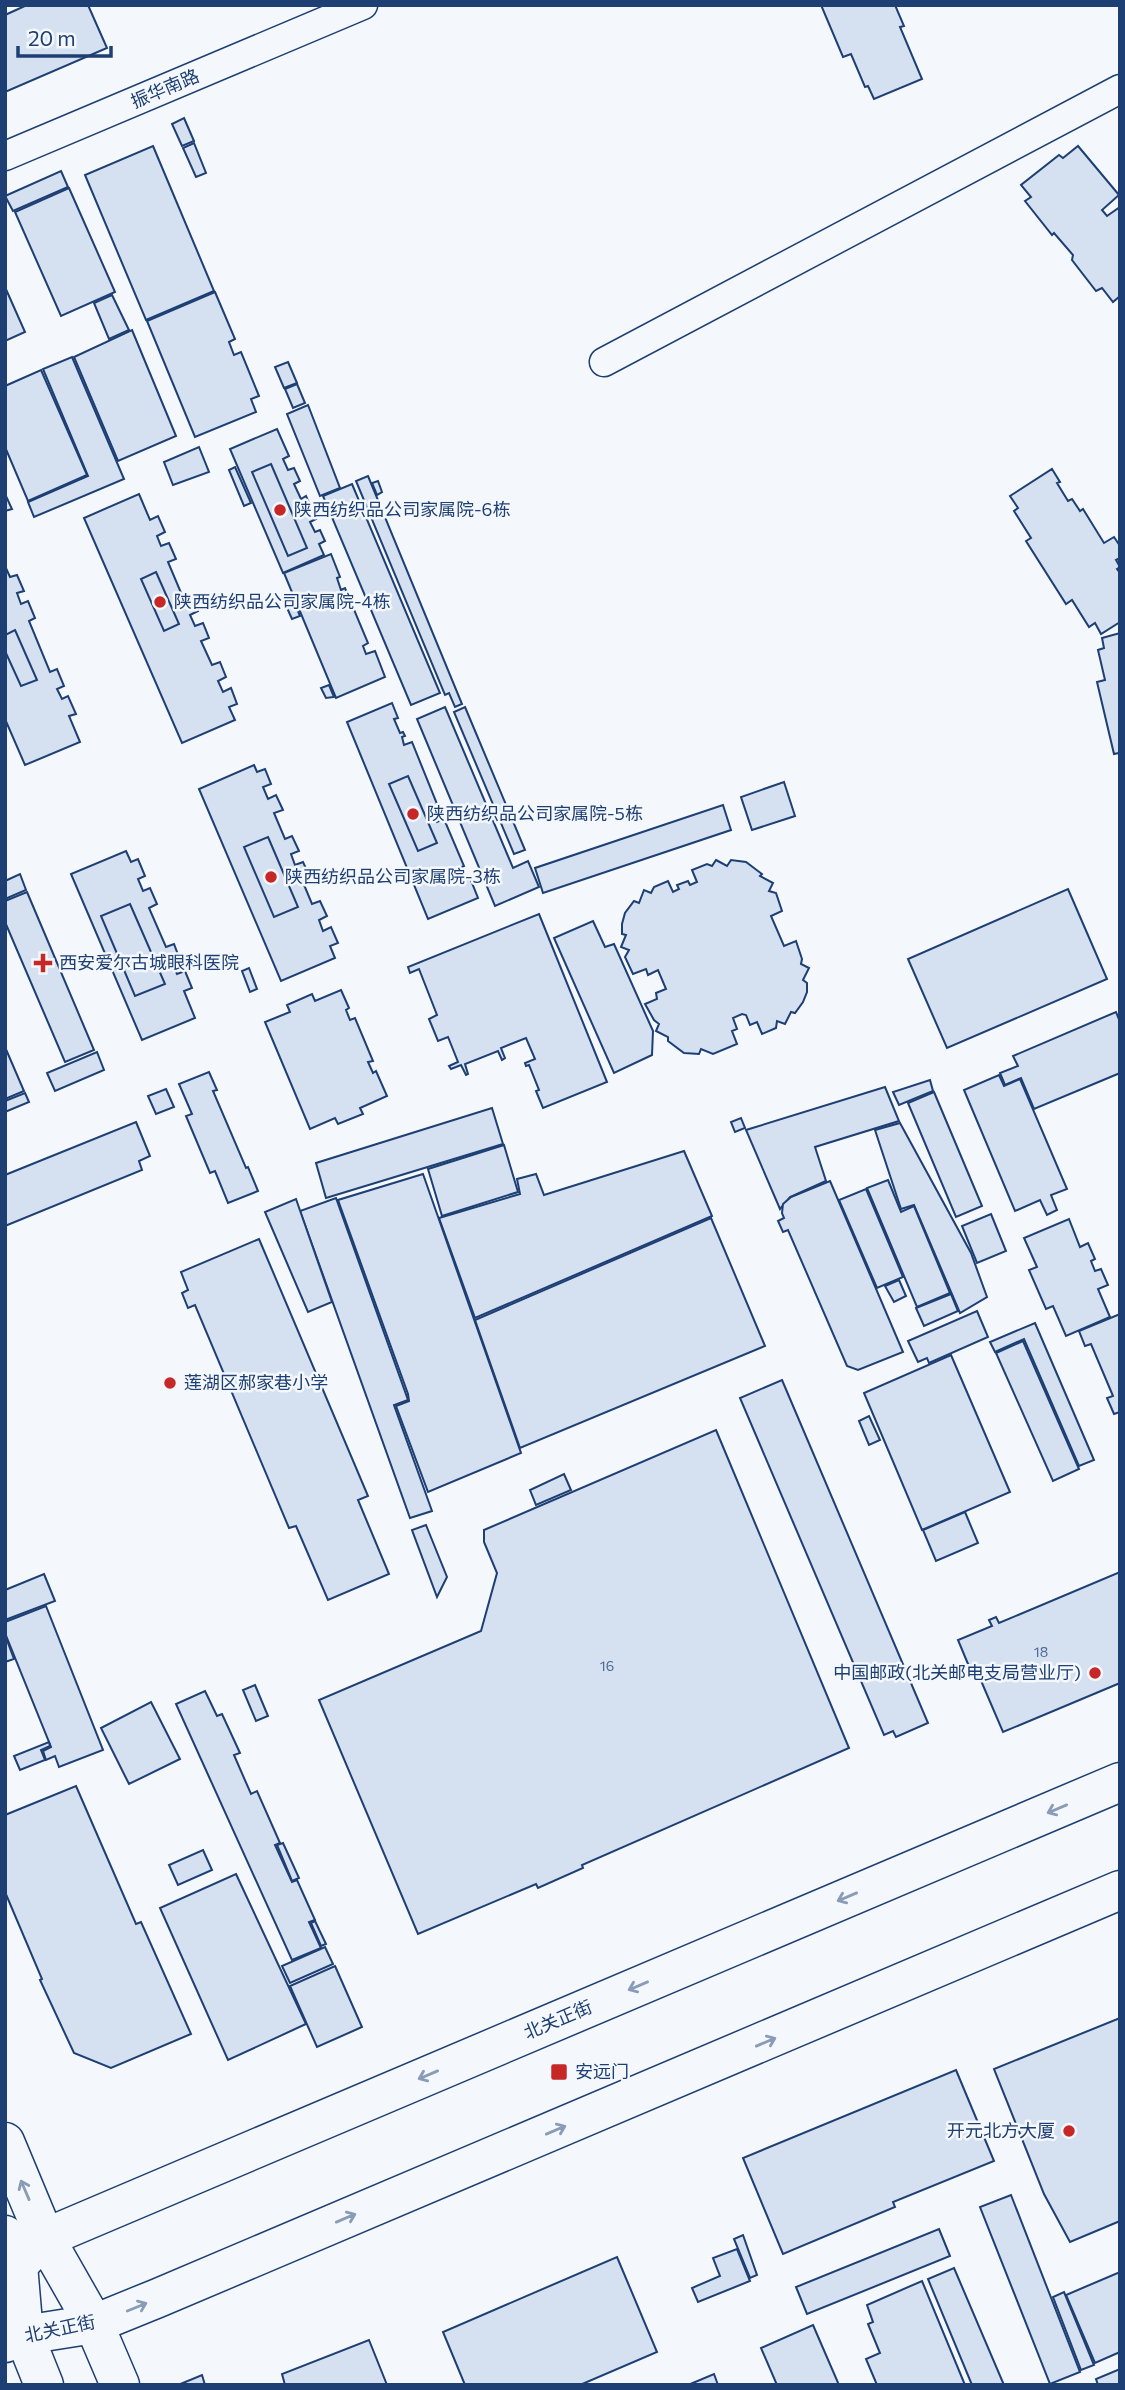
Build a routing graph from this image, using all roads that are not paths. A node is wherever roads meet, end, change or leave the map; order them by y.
1 (363, 5) edge
2 (1120, 89) edge
3 (5, 156) edge
4 (604, 362) dead end
5 (1120, 1782) edge
6 (1120, 1890) edge
7 (5, 2142) edge
8 (45, 2238) junction
9 (9, 2257) edge
10 (94, 2324) junction
11 (15, 2339) edge
12 (44, 2385) edge
13 (120, 2385) edge

1 - 3 street, 振华南路
2 - 4 street
5 -> 8 main road, 北关正街
10 -> 6 main road, 北关正街
8 -> 7 main road
8 - 9 main road, 北关正街
8 - 10 main road
9 - 11 main road
10 - 11 main road, 北关正街
10 - 13 main road
11 - 12 main road

